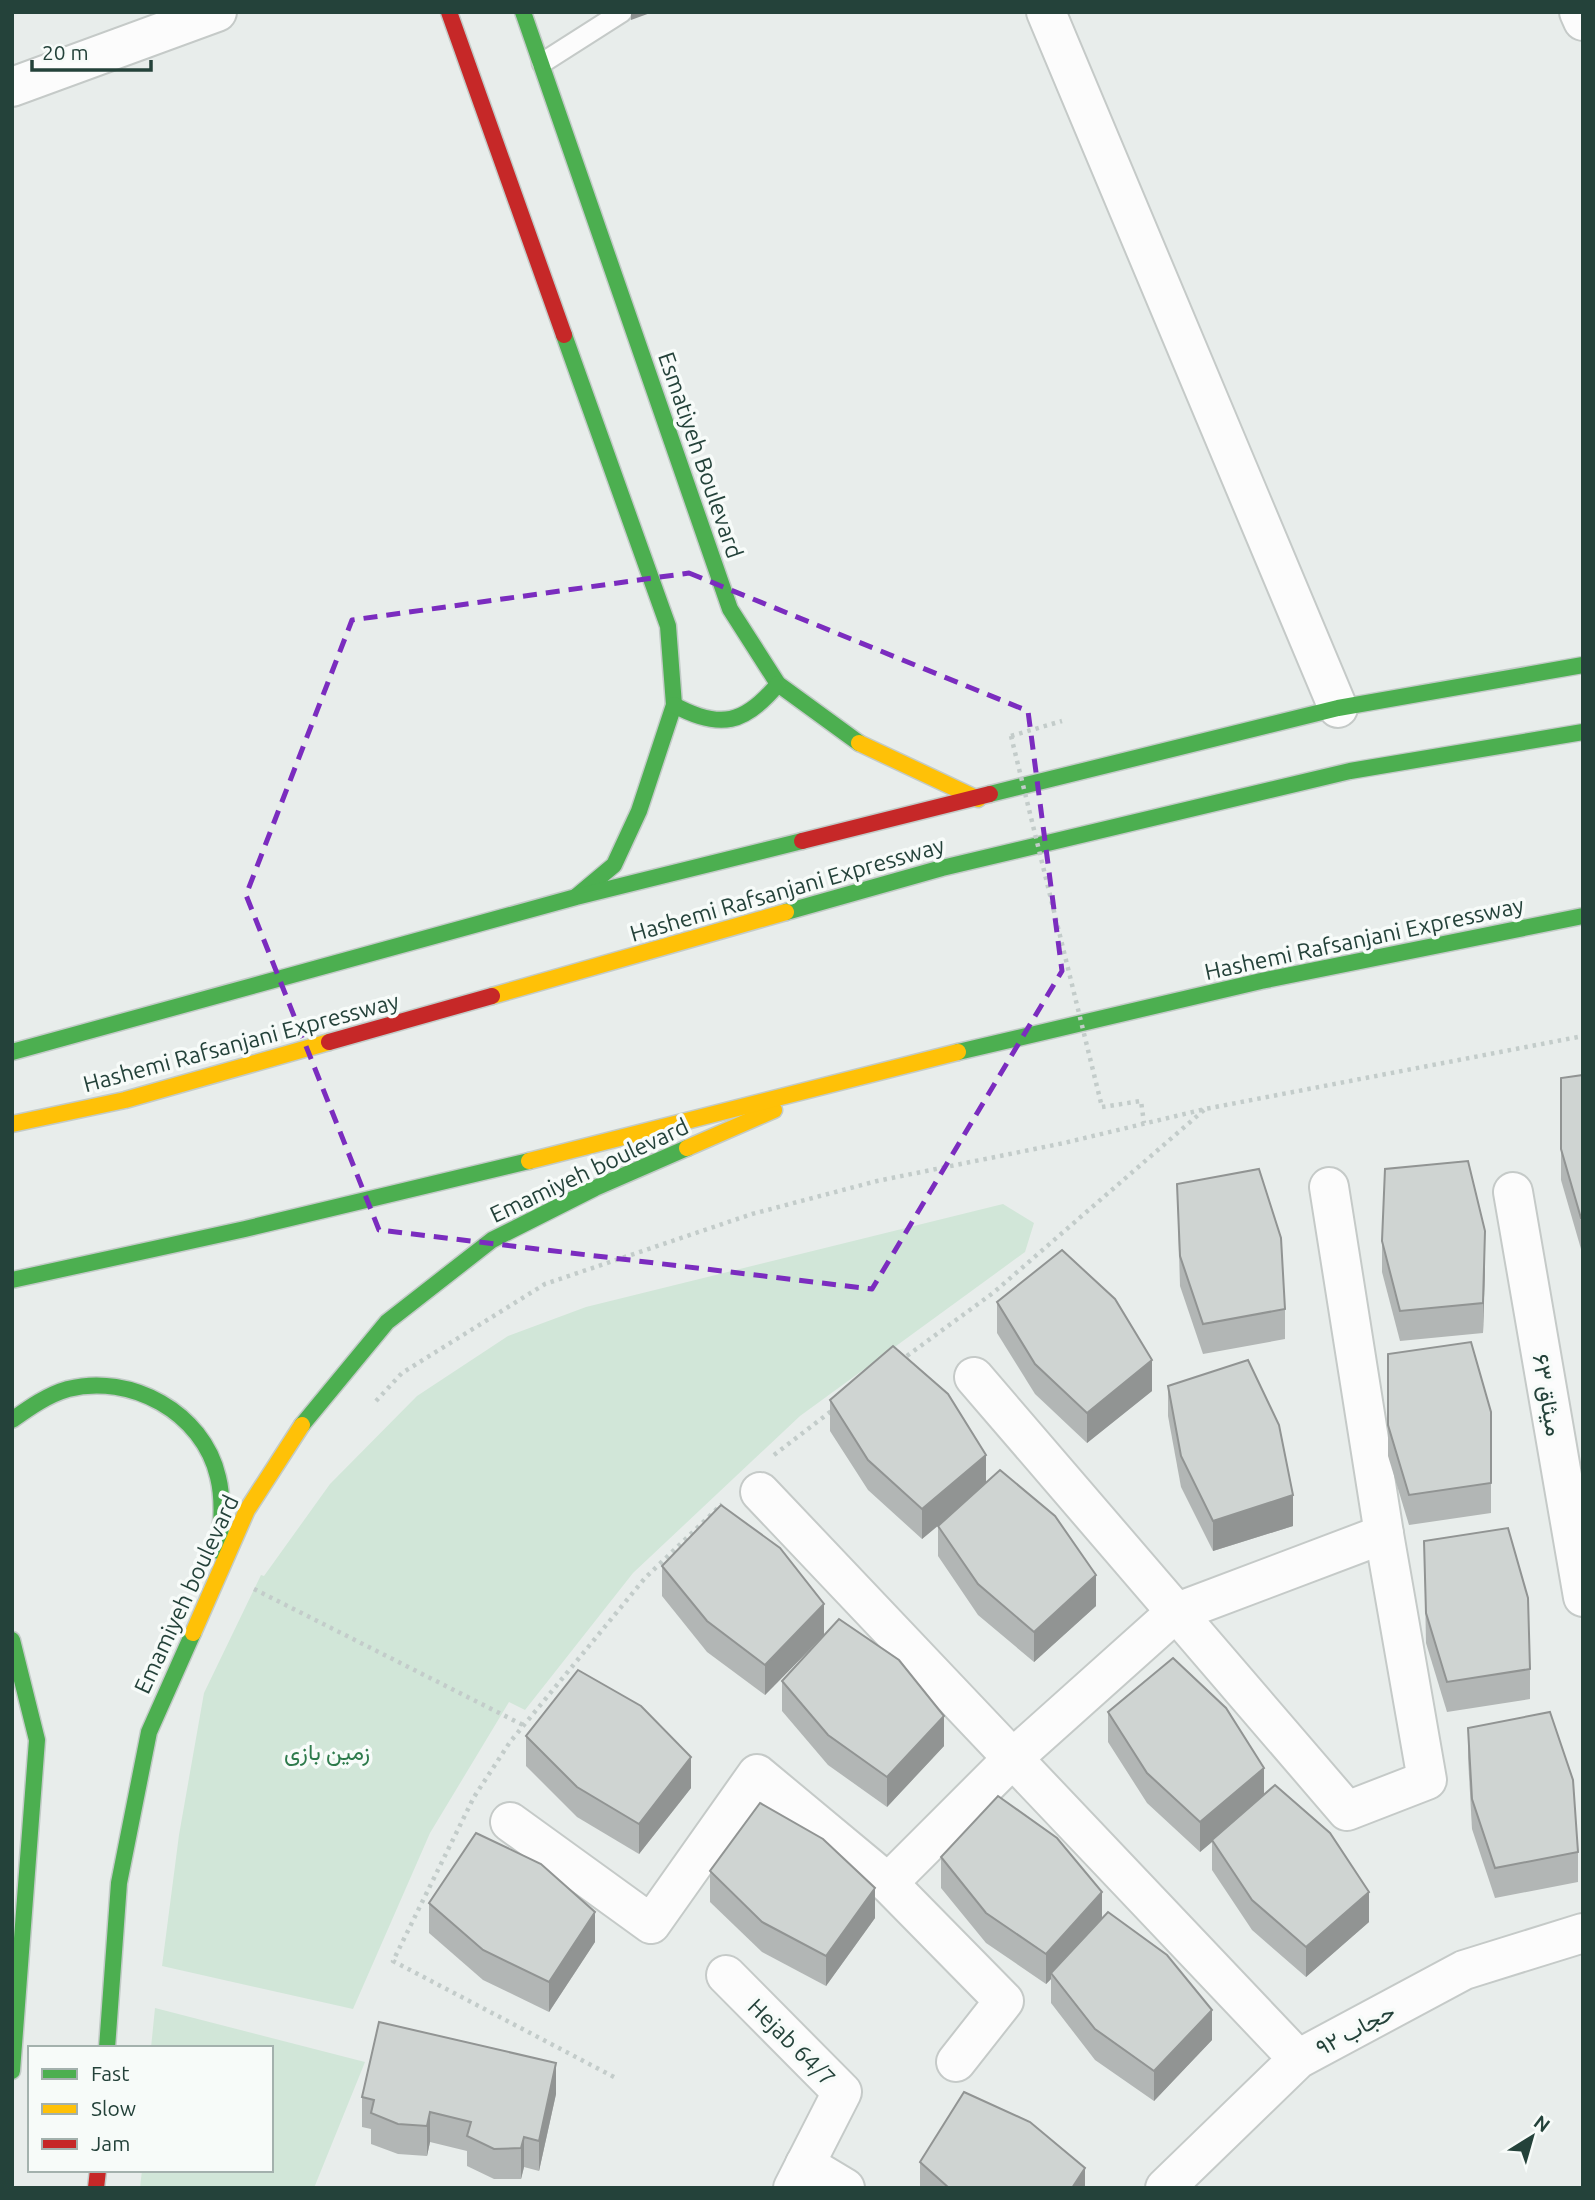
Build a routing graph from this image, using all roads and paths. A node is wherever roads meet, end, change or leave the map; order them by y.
1 (217, 12) edge
2 (449, 12) edge
3 (523, 12) edge
4 (622, 12) edge
5 (1046, 12) edge
6 (1579, 12) edge
7 (1583, 21) edge
8 (542, 63) junction
9 (12, 87) edge
10 (1583, 665) edge
11 (778, 684) junction
12 (674, 705) junction
13 (1338, 708) junction
14 (1062, 721) dead end
15 (1583, 732) edge
16 (978, 799) junction
17 (576, 897) junction
18 (1583, 916) edge
19 (1583, 1036) edge
20 (12, 1052) edge
21 (827, 1087) junction
22 (1205, 1109) junction
23 (1144, 1123) junction
24 (12, 1124) edge
25 (1329, 1187) dead end
26 (1513, 1192) dead end
27 (12, 1280) edge
28 (892, 1367) edge
29 (974, 1377) dead end
30 (374, 1403) dead end
31 (836, 1408) edge
32 (12, 1420) edge
33 (772, 1457) dead end
34 (1573, 1484) edge
35 (743, 1497) joint
36 (1384, 1534) junction
37 (218, 1571) junction
38 (252, 1588) dead end
39 (1583, 1597) edge
40 (1175, 1613) junction
41 (12, 1640) edge
42 (525, 1726) junction
43 (1013, 1758) junction
44 (510, 1822) dead end
45 (888, 1883) junction
46 (1583, 1933) edge
47 (726, 1975) dead end
48 (107, 2046) edge
49 (1298, 2059) junction
50 (956, 2062) dead end
51 (12, 2071) edge
52 (614, 2077) dead end
53 (799, 2176) edge
54 (845, 2188) edge
55 (1166, 2188) edge

1 - 9 street
2 - 12 main road
3 - 8 main road, Esmatiyeh Boulevard
4 - 8 lane
5 - 13 street
6 - 7 street
8 - 11 main road, Esmatiyeh Boulevard
10 - 13 main road
11 - 12 main road
11 - 16 main road, Esmatiyeh Boulevard
12 - 17 main road
13 - 16 main road
14 - 23 path, bridge
15 - 24 main road, Hashemi Rafsanjani Expressway
16 - 17 main road
17 - 20 main road
18 - 21 main road, Hashemi Rafsanjani Expressway
19 - 22 path
21 - 27 main road, Hashemi Rafsanjani Expressway
21 - 37 main road, Emamiyeh boulevard
22 - 23 path
22 - 28 path
23 - 30 path
25 - 36 street
26 - 34 street, میثاق ۶۳
29 - 40 street
31 - 33 path
32 - 37 main road
34 - 39 street, میثاق ۶۳
35 - 42 path
35 - 43 street
36 - 40 street
36 - 40 street
37 - 48 main road, Emamiyeh boulevard
38 - 42 path
40 - 43 street
41 - 51 main road
42 - 52 path
43 - 45 street
43 - 49 street
44 - 45 street
45 - 50 street
46 - 49 street, حجاب ۹۲
47 - 53 street, Hejab 64/7
49 - 55 street, حجاب ۹۲
53 - 54 street

